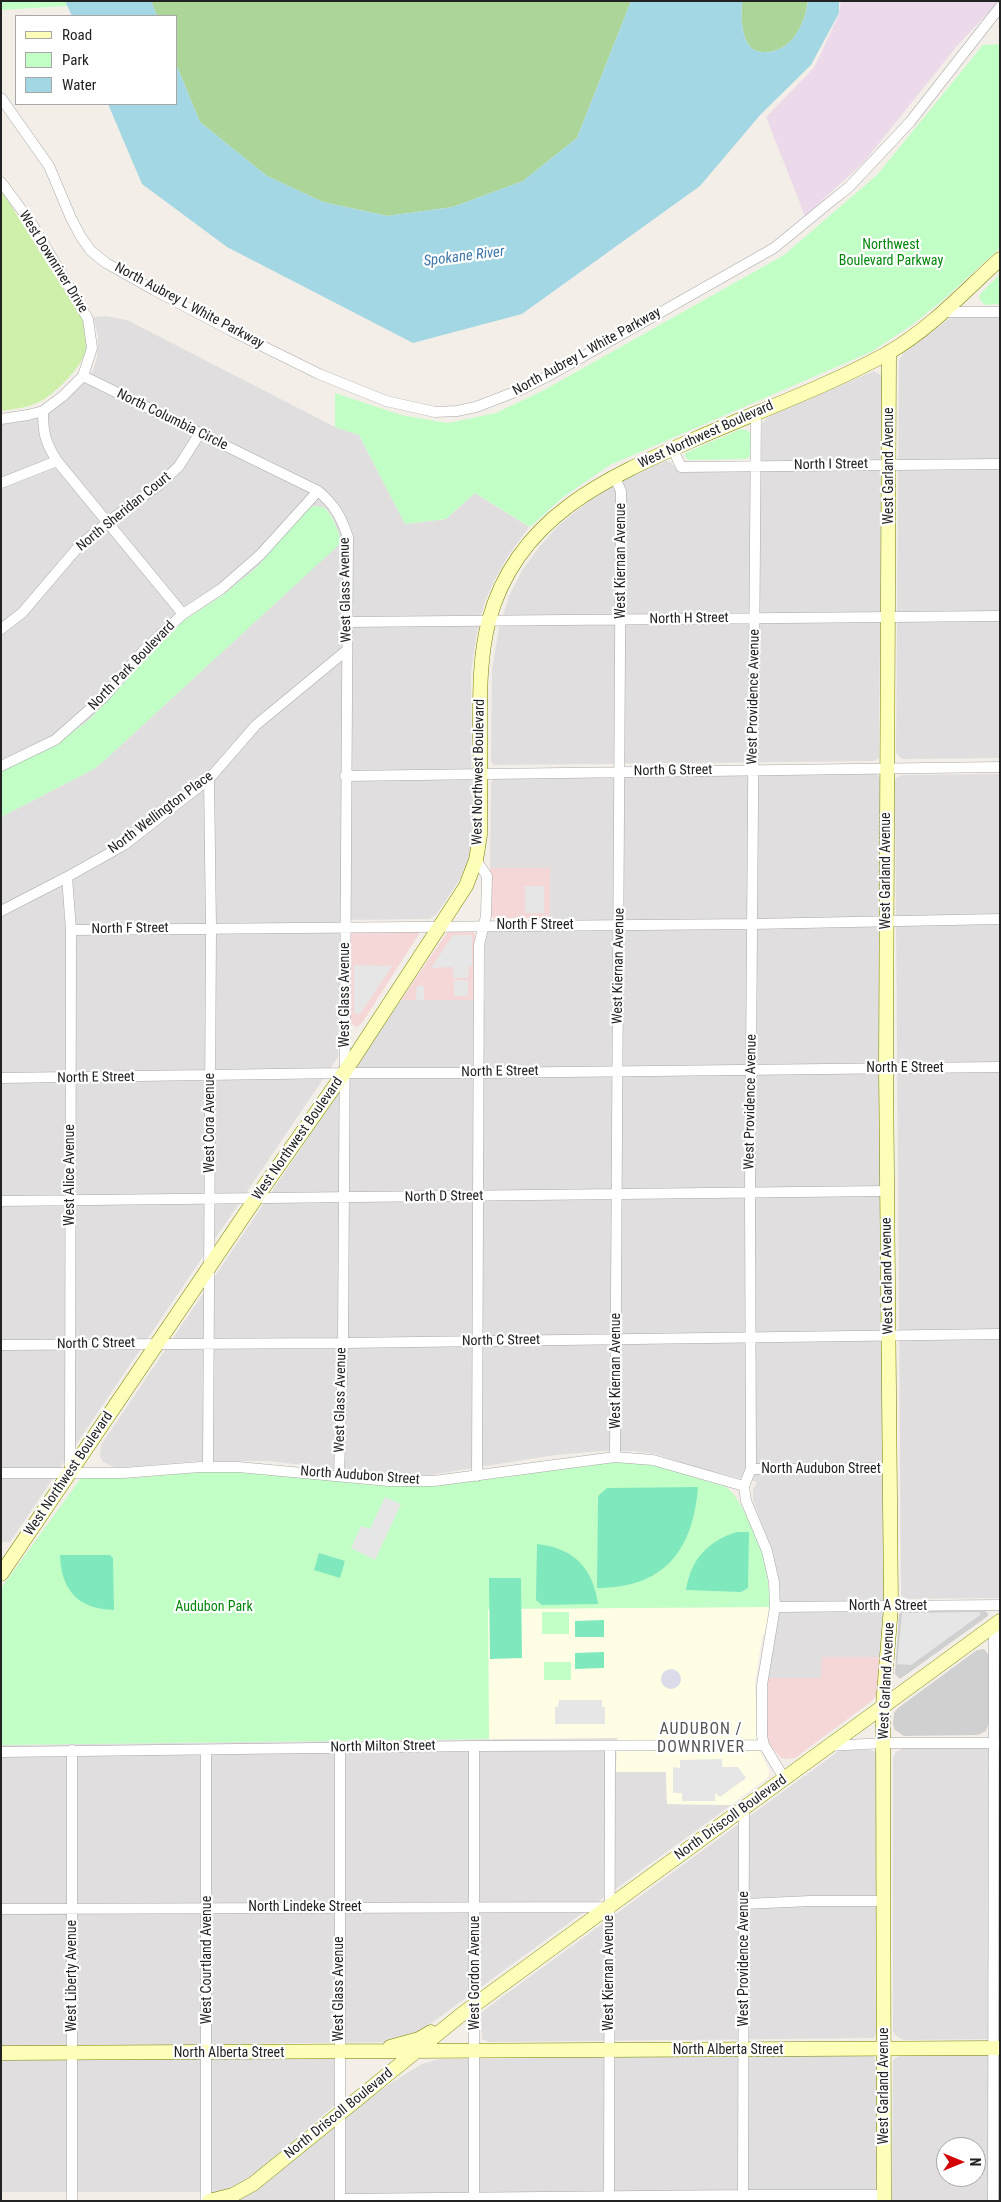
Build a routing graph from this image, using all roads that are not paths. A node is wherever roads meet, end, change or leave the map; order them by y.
1 (1000, 7) edge
2 (1, 98) edge
3 (1, 182) edge
4 (1000, 259) edge
5 (943, 312) junction
6 (1000, 312) edge
7 (889, 352) junction
8 (83, 376) junction
9 (43, 411) junction
10 (756, 413) junction
11 (1, 419) edge
12 (200, 433) junction
13 (673, 449) junction
14 (57, 461) junction
15 (889, 464) junction
16 (1000, 464) edge
17 (756, 467) junction
18 (614, 476) junction
19 (1, 483) edge
20 (318, 491) junction
21 (340, 515) joint
22 (109, 521) junction
23 (183, 614) junction
24 (1000, 616) edge
25 (755, 618) junction
26 (887, 618) junction
27 (489, 621) junction
28 (620, 621) junction
29 (347, 622) junction
30 (1, 629) edge
31 (347, 650) junction
32 (2, 765) edge
33 (1000, 767) edge
34 (886, 768) junction
35 (754, 769) junction
36 (619, 772) junction
37 (481, 773) junction
38 (345, 776) junction
39 (209, 779) junction
40 (476, 860) junction
41 (67, 877) junction
42 (1, 911) edge
43 (1000, 919) edge
44 (886, 921) junction
45 (619, 924) junction
46 (753, 924) junction
47 (441, 925) junction
48 (482, 926) junction
49 (211, 927) junction
50 (345, 927) junction
51 (70, 930) junction
52 (1000, 1067) edge
53 (886, 1068) junction
54 (751, 1069) junction
55 (617, 1070) junction
56 (344, 1073) junction
57 (478, 1073) junction
58 (210, 1075) junction
59 (1, 1078) edge
60 (70, 1078) junction
61 (887, 1191) junction
62 (750, 1193) junction
63 (617, 1194) junction
64 (478, 1196) junction
65 (210, 1198) junction
66 (256, 1198) junction
67 (343, 1198) junction
68 (70, 1200) junction
69 (1, 1201) edge
70 (210, 1267) junction
71 (1000, 1334) edge
72 (888, 1336) junction
73 (750, 1338) junction
74 (616, 1339) junction
75 (477, 1341) junction
76 (158, 1343) junction
77 (208, 1343) junction
78 (342, 1343) junction
79 (70, 1344) junction
80 (1, 1345) edge
81 (615, 1457) junction
82 (208, 1467) junction
83 (891, 1468) junction
84 (750, 1469) junction
85 (1, 1473) edge
86 (70, 1473) junction
87 (340, 1476) junction
88 (477, 1476) junction
89 (744, 1486) junction
90 (1, 1574) edge
91 (1000, 1605) edge
92 (891, 1607) junction
93 (775, 1608) junction
94 (997, 1623) edge
95 (883, 1706) junction
96 (997, 1743) edge
97 (884, 1744) junction
98 (764, 1745) junction
99 (474, 1746) junction
100 (610, 1746) junction
101 (828, 1746) junction
102 (340, 1748) junction
103 (72, 1750) junction
104 (206, 1750) junction
105 (1, 1752) edge
106 (784, 1778) junction
107 (744, 1807) junction
108 (884, 1901) junction
109 (744, 1904) junction
110 (475, 1906) junction
111 (206, 1907) junction
112 (339, 1907) junction
113 (609, 1907) junction
114 (1, 1909) edge
115 (72, 1909) junction
116 (475, 2004) junction
117 (462, 2014) junction
118 (997, 2048) edge
119 (885, 2049) junction
120 (744, 2050) junction
121 (340, 2052) junction
122 (358, 2052) junction
123 (416, 2052) junction
124 (456, 2052) junction
125 (475, 2052) junction
126 (609, 2052) junction
127 (1, 2053) edge
128 (72, 2053) junction
129 (207, 2053) junction
130 (376, 2084) junction
131 (340, 2112) junction
132 (743, 2198) edge
133 (884, 2198) edge
134 (474, 2199) edge
135 (609, 2199) edge
136 (340, 2200) edge
137 (72, 2201) edge
138 (208, 2201) edge
139 (993, 2201) edge

1 - 2 street, North Aubrey L White Parkway
3 - 8 street, West Downriver Drive
4 - 5 main road, West Northwest Boulevard
5 - 6 street
5 - 7 main road, West Northwest Boulevard
7 - 10 main road, West Northwest Boulevard
7 - 15 main road, West Garland Avenue
8 - 9 street
8 - 12 street, North Columbia Circle
9 - 11 street
9 - 14 street
10 - 13 main road, West Northwest Boulevard
10 - 17 street, West Providence Avenue
12 - 20 street, North Columbia Circle
12 - 22 street, North Sheridan Court
13 - 17 street, North I Street
13 - 18 main road, West Northwest Boulevard
14 - 19 street
14 - 22 street
15 - 16 street, North I Street
15 - 17 street, North I Street
15 - 26 main road, West Garland Avenue
17 - 25 street, West Providence Avenue
18 - 27 main road, West Northwest Boulevard
18 - 28 street, West Kiernan Avenue
20 - 21 street, North Columbia Circle
20 - 23 street, North Park Boulevard
21 - 29 street, West Glass Avenue
22 - 23 street
22 - 30 street, North Sheridan Court
23 - 32 street, North Park Boulevard
24 - 26 street, North H Street
25 - 26 street, North H Street
25 - 28 street, North H Street
25 - 35 street, West Providence Avenue
26 - 34 main road, West Garland Avenue
27 - 28 street, North H Street
27 - 29 street, North H Street
27 - 37 main road, West Northwest Boulevard
28 - 36 street, West Kiernan Avenue
29 - 31 street, West Glass Avenue
31 - 38 street, West Glass Avenue
31 - 39 street, North Wellington Place
33 - 34 street, North G Street
34 - 35 street, North G Street
34 - 44 main road, West Garland Avenue
35 - 36 street, North G Street
35 - 46 street, West Providence Avenue
36 - 37 street, North G Street
36 - 45 street, West Kiernan Avenue
37 - 38 street, North G Street
37 - 40 main road, West Northwest Boulevard
38 - 50 street, West Glass Avenue
39 - 41 street, North Wellington Place
39 - 49 street, West Cora Avenue
40 - 47 main road, West Northwest Boulevard
40 - 48 street
41 - 42 street, North Wellington Place
41 - 51 street, West Alice Avenue
43 - 44 street, North F Street
44 - 46 street, North F Street
44 - 53 main road, West Garland Avenue
45 - 46 street, North F Street
45 - 48 street, North F Street
45 - 55 street, West Kiernan Avenue
46 - 54 street, West Providence Avenue
47 - 48 street, North F Street
47 - 50 street, North F Street
47 - 56 main road, West Northwest Boulevard
48 - 57 street
49 - 50 street, North F Street
49 - 51 street, North F Street
49 - 58 street, West Cora Avenue
50 - 56 street, West Glass Avenue
51 - 60 street, West Alice Avenue
52 - 53 street, North E Street
53 - 54 street, North E Street
53 - 61 main road, West Garland Avenue
54 - 55 street, North E Street
54 - 62 street, West Providence Avenue
55 - 57 street, North E Street
55 - 63 street, West Kiernan Avenue
56 - 57 street, North E Street
56 - 58 street, North E Street
56 - 66 main road, West Northwest Boulevard
56 - 67 street, West Glass Avenue
57 - 64 street
58 - 60 street, North E Street
58 - 65 street, West Cora Avenue
59 - 60 street, North E Street
60 - 68 street, West Alice Avenue
61 - 62 street, North D Street
61 - 72 main road, West Garland Avenue
62 - 63 street, North D Street
62 - 73 street, West Providence Avenue
63 - 64 street, North D Street
63 - 74 street, West Kiernan Avenue
64 - 67 street, North D Street
64 - 75 street
65 - 66 street, North D Street
65 - 68 street, North D Street
65 - 70 street, West Cora Avenue
66 - 67 street, North D Street
66 - 70 main road, West Northwest Boulevard
67 - 78 street, West Glass Avenue
68 - 69 street, North D Street
68 - 79 street, West Alice Avenue
70 - 76 main road, West Northwest Boulevard
70 - 77 street, West Cora Avenue
71 - 72 street, North C Street
72 - 73 street, North C Street
72 - 83 main road, West Garland Avenue
73 - 74 street, North C Street
73 - 84 street, West Providence Avenue
74 - 75 street, North C Street
74 - 81 street, West Kiernan Avenue
75 - 78 street, North C Street
75 - 88 street
76 - 77 street, North C Street
76 - 79 street, North C Street
76 - 86 main road, West Northwest Boulevard
77 - 78 street, North C Street
77 - 82 street, West Cora Avenue
78 - 87 street, West Glass Avenue
79 - 80 street, North C Street
79 - 86 street, West Alice Avenue
81 - 88 street, North Audubon Street
81 - 89 street, North Audubon Street
82 - 86 street, North Audubon Street
82 - 87 street, North Audubon Street
83 - 84 street, North Audubon Street
83 - 92 main road, West Garland Avenue
84 - 89 street, West Providence Avenue
85 - 86 street, North Audubon Street
86 - 90 main road, West Northwest Boulevard
87 - 88 street, North Audubon Street
89 - 93 street
91 - 92 street, North A Street
92 - 93 street, North A Street
92 - 95 main road, West Garland Avenue
93 - 98 street
94 - 95 main road, North Driscoll Boulevard
94 - 96 street
95 - 97 main road, West Garland Avenue
95 - 101 main road, North Driscoll Boulevard
96 - 97 street
96 - 118 street
97 - 101 street
97 - 108 main road, West Garland Avenue
98 - 100 street, North Milton Street
98 - 106 street
99 - 100 street, North Milton Street
99 - 102 street, North Milton Street
99 - 110 street, West Gordon Avenue
100 - 113 street, West Kiernan Avenue
101 - 106 main road, North Driscoll Boulevard
102 - 104 street, North Milton Street
102 - 112 street, West Glass Avenue
103 - 104 street, North Milton Street
103 - 105 street, North Milton Street
103 - 115 street, West Liberty Avenue
104 - 111 street, West Courtland Avenue
106 - 107 main road, North Driscoll Boulevard
107 - 109 street, West Providence Avenue
107 - 113 main road, North Driscoll Boulevard
108 - 109 street
108 - 119 main road, West Garland Avenue
109 - 120 street, West Providence Avenue
110 - 112 street, North Lindeke Street
110 - 113 street, North Lindeke Street
110 - 116 street, West Gordon Avenue
111 - 112 street, North Lindeke Street
111 - 115 street, North Lindeke Street
111 - 129 street, West Courtland Avenue
112 - 121 street, West Glass Avenue
113 - 116 main road, North Driscoll Boulevard
113 - 126 street, West Kiernan Avenue
114 - 115 street, North Lindeke Street
115 - 128 street, West Liberty Avenue
116 - 117 main road, North Driscoll Boulevard
116 - 125 street, West Gordon Avenue
117 - 122 main road, North Driscoll Boulevard
117 - 123 main road, North Driscoll Boulevard
118 - 119 main road, North Alberta Street
118 - 139 street
119 - 120 main road, North Alberta Street
119 - 133 main road, West Garland Avenue
120 - 126 main road, North Alberta Street
120 - 132 street, West Providence Avenue
121 - 122 main road, North Alberta Street
121 - 129 main road, North Alberta Street
121 - 131 street, West Glass Avenue
122 - 123 main road, North Alberta Street
123 - 124 main road, North Alberta Street
123 - 130 main road, North Driscoll Boulevard
124 - 125 main road, North Alberta Street
124 - 130 main road, North Alberta Street
125 - 126 main road, North Alberta Street
125 - 134 street, West Gordon Avenue
126 - 135 street, West Kiernan Avenue
127 - 128 main road, North Alberta Street
128 - 129 main road, North Alberta Street
128 - 137 street, West Liberty Avenue
129 - 138 street, West Courtland Avenue
130 - 131 main road, North Driscoll Boulevard
131 - 136 street, West Glass Avenue
131 - 138 main road, North Driscoll Boulevard
132 - 133 street
132 - 135 street
134 - 135 street
134 - 136 street

